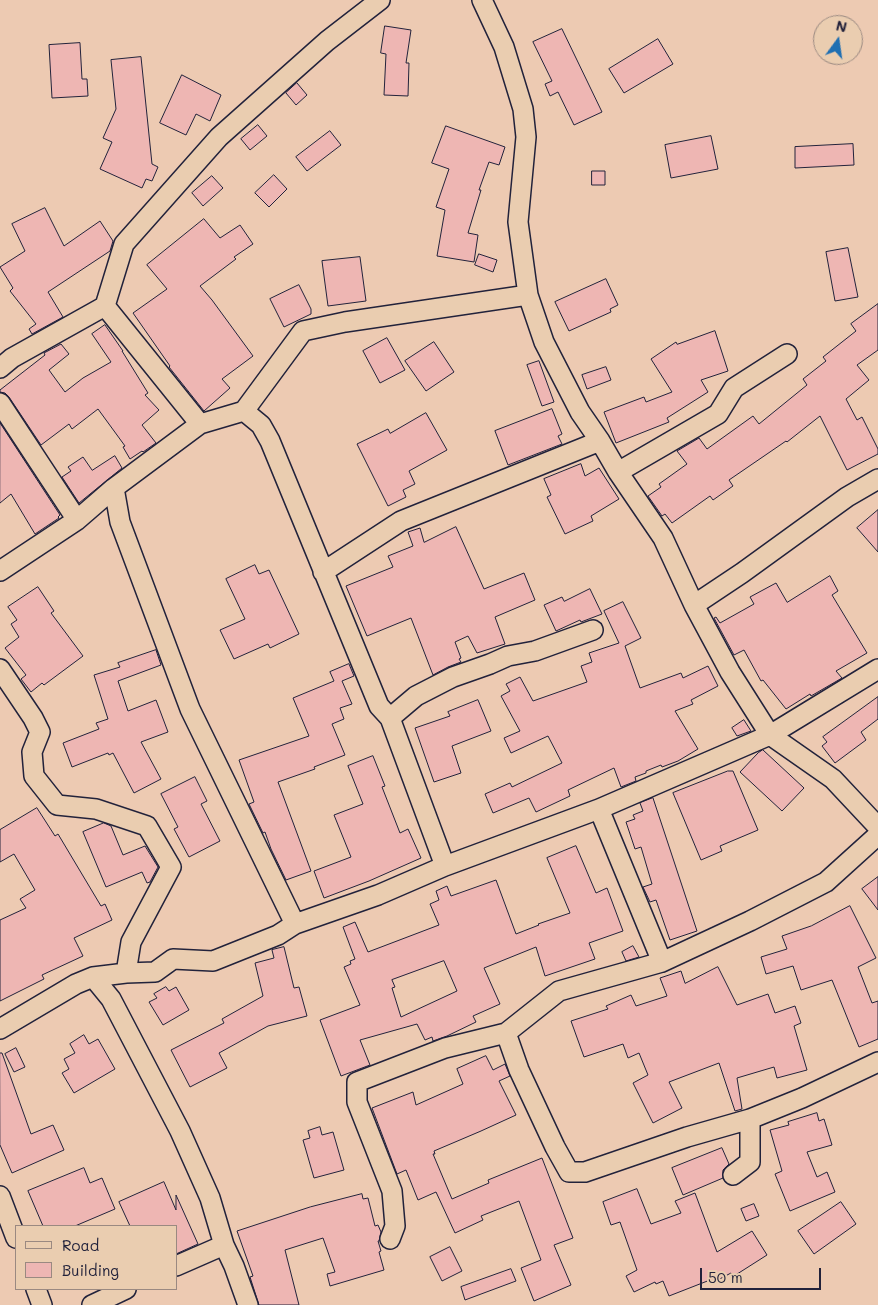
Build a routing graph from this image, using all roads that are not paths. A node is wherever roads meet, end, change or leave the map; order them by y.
1 (380, 0) edge
2 (482, 0) edge
3 (528, 296) junction
4 (105, 306) junction
5 (787, 354) dead end
6 (0, 368) edge
7 (0, 404) edge
8 (244, 411) junction
9 (200, 424) junction
10 (600, 441) junction
11 (618, 472) junction
12 (878, 479) edge
13 (114, 488) junction
14 (77, 520) junction
15 (0, 571) edge
16 (323, 572) junction
17 (694, 605) junction
18 (593, 630) dead end
19 (0, 669) edge
20 (878, 669) edge
21 (390, 718) junction
22 (770, 735) junction
23 (600, 809) junction
24 (878, 828) edge
25 (878, 834) edge
26 (445, 866) junction
27 (295, 924) junction
28 (662, 962) junction
29 (126, 972) junction
30 (93, 978) junction
31 (0, 1029) edge
32 (506, 1033) junction
33 (878, 1062) edge
34 (750, 1118) junction
35 (733, 1175) dead end
36 (0, 1196) edge
37 (15, 1235) edge
38 (390, 1239) dead end
39 (224, 1245) junction
40 (178, 1265) edge
41 (36, 1290) edge
42 (124, 1290) edge
43 (42, 1305) edge
44 (92, 1305) edge
45 (248, 1305) edge

1 - 4 street
2 - 3 street
3 - 8 street
3 - 10 street
4 - 6 street
4 - 9 street
5 - 11 street
7 - 14 street
8 - 9 street
8 - 16 street
9 - 13 street
10 - 11 street
10 - 16 street
11 - 17 street
12 - 17 street
13 - 14 street
13 - 27 street
14 - 15 street
16 - 21 street
17 - 22 street
18 - 21 street
19 - 29 street
20 - 22 street
21 - 26 street
22 - 23 street
22 - 24 street
23 - 26 street
23 - 28 street
25 - 28 street
26 - 27 street
27 - 29 street
28 - 32 street
29 - 30 street
30 - 31 street
30 - 39 street
32 - 34 street
32 - 38 street
33 - 34 street
34 - 35 street
36 - 37 street
39 - 40 street
39 - 45 street
41 - 43 street
42 - 44 street

